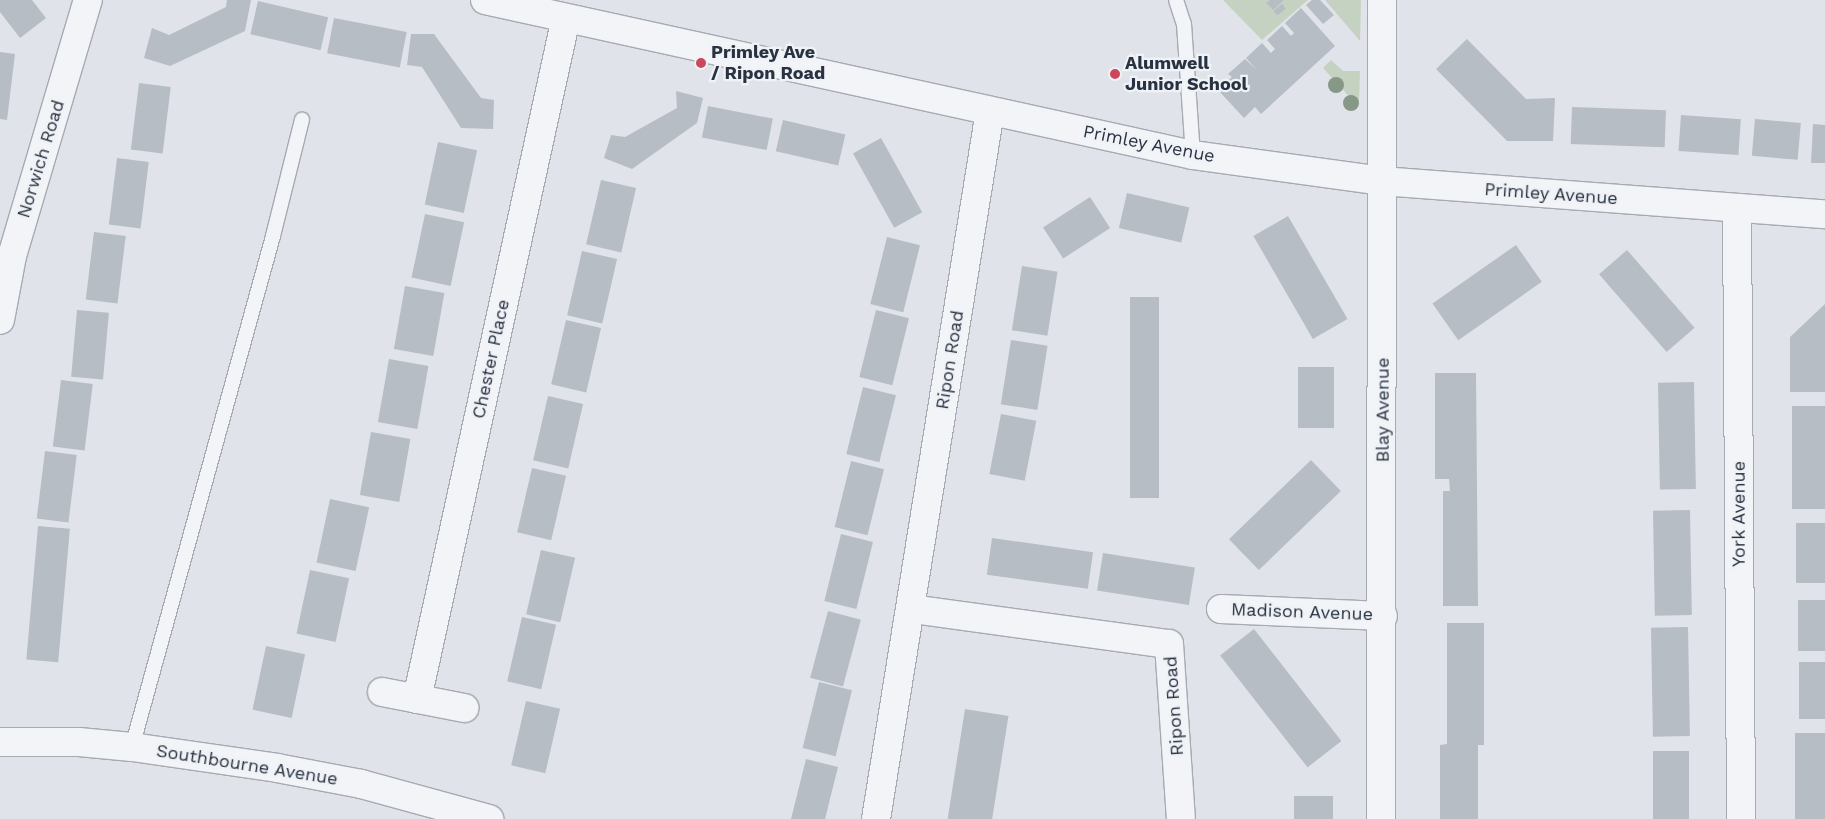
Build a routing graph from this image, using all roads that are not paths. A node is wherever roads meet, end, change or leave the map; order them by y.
1 (88, 0) edge
2 (484, 0) edge
3 (1176, 0) edge
4 (1382, 0) edge
5 (566, 18) junction
6 (990, 111) junction
7 (302, 120) dead end
8 (1193, 155) junction
9 (1382, 181) junction
10 (1737, 208) junction
11 (1825, 214) edge
12 (0, 320) edge
13 (912, 608) junction
14 (1221, 609) dead end
15 (1383, 616) junction
16 (382, 692) dead end
17 (417, 699) junction
18 (464, 708) dead end
19 (0, 742) edge
20 (132, 747) junction
21 (490, 819) edge
22 (876, 819) edge
23 (1181, 819) edge
24 (1381, 819) edge
25 (1741, 819) edge

1 - 12 street, Norwich Road
2 - 5 street, Primley Avenue
3 - 8 lane
4 - 9 street, Blay Avenue
5 - 6 street, Primley Avenue
5 - 17 street, Chester Place
6 - 8 street, Primley Avenue
6 - 13 street, Ripon Road
7 - 20 lane
8 - 9 street, Primley Avenue
9 - 10 street, Primley Avenue
9 - 15 street, Blay Avenue
10 - 11 street, Primley Avenue
10 - 25 street, York Avenue
13 - 22 street, Ripon Road
13 - 23 street, Ripon Road
14 - 15 street, Madison Avenue
15 - 24 street, Blay Avenue
16 - 17 street
17 - 18 street
19 - 20 street, Southbourne Avenue
20 - 21 street, Southbourne Avenue

